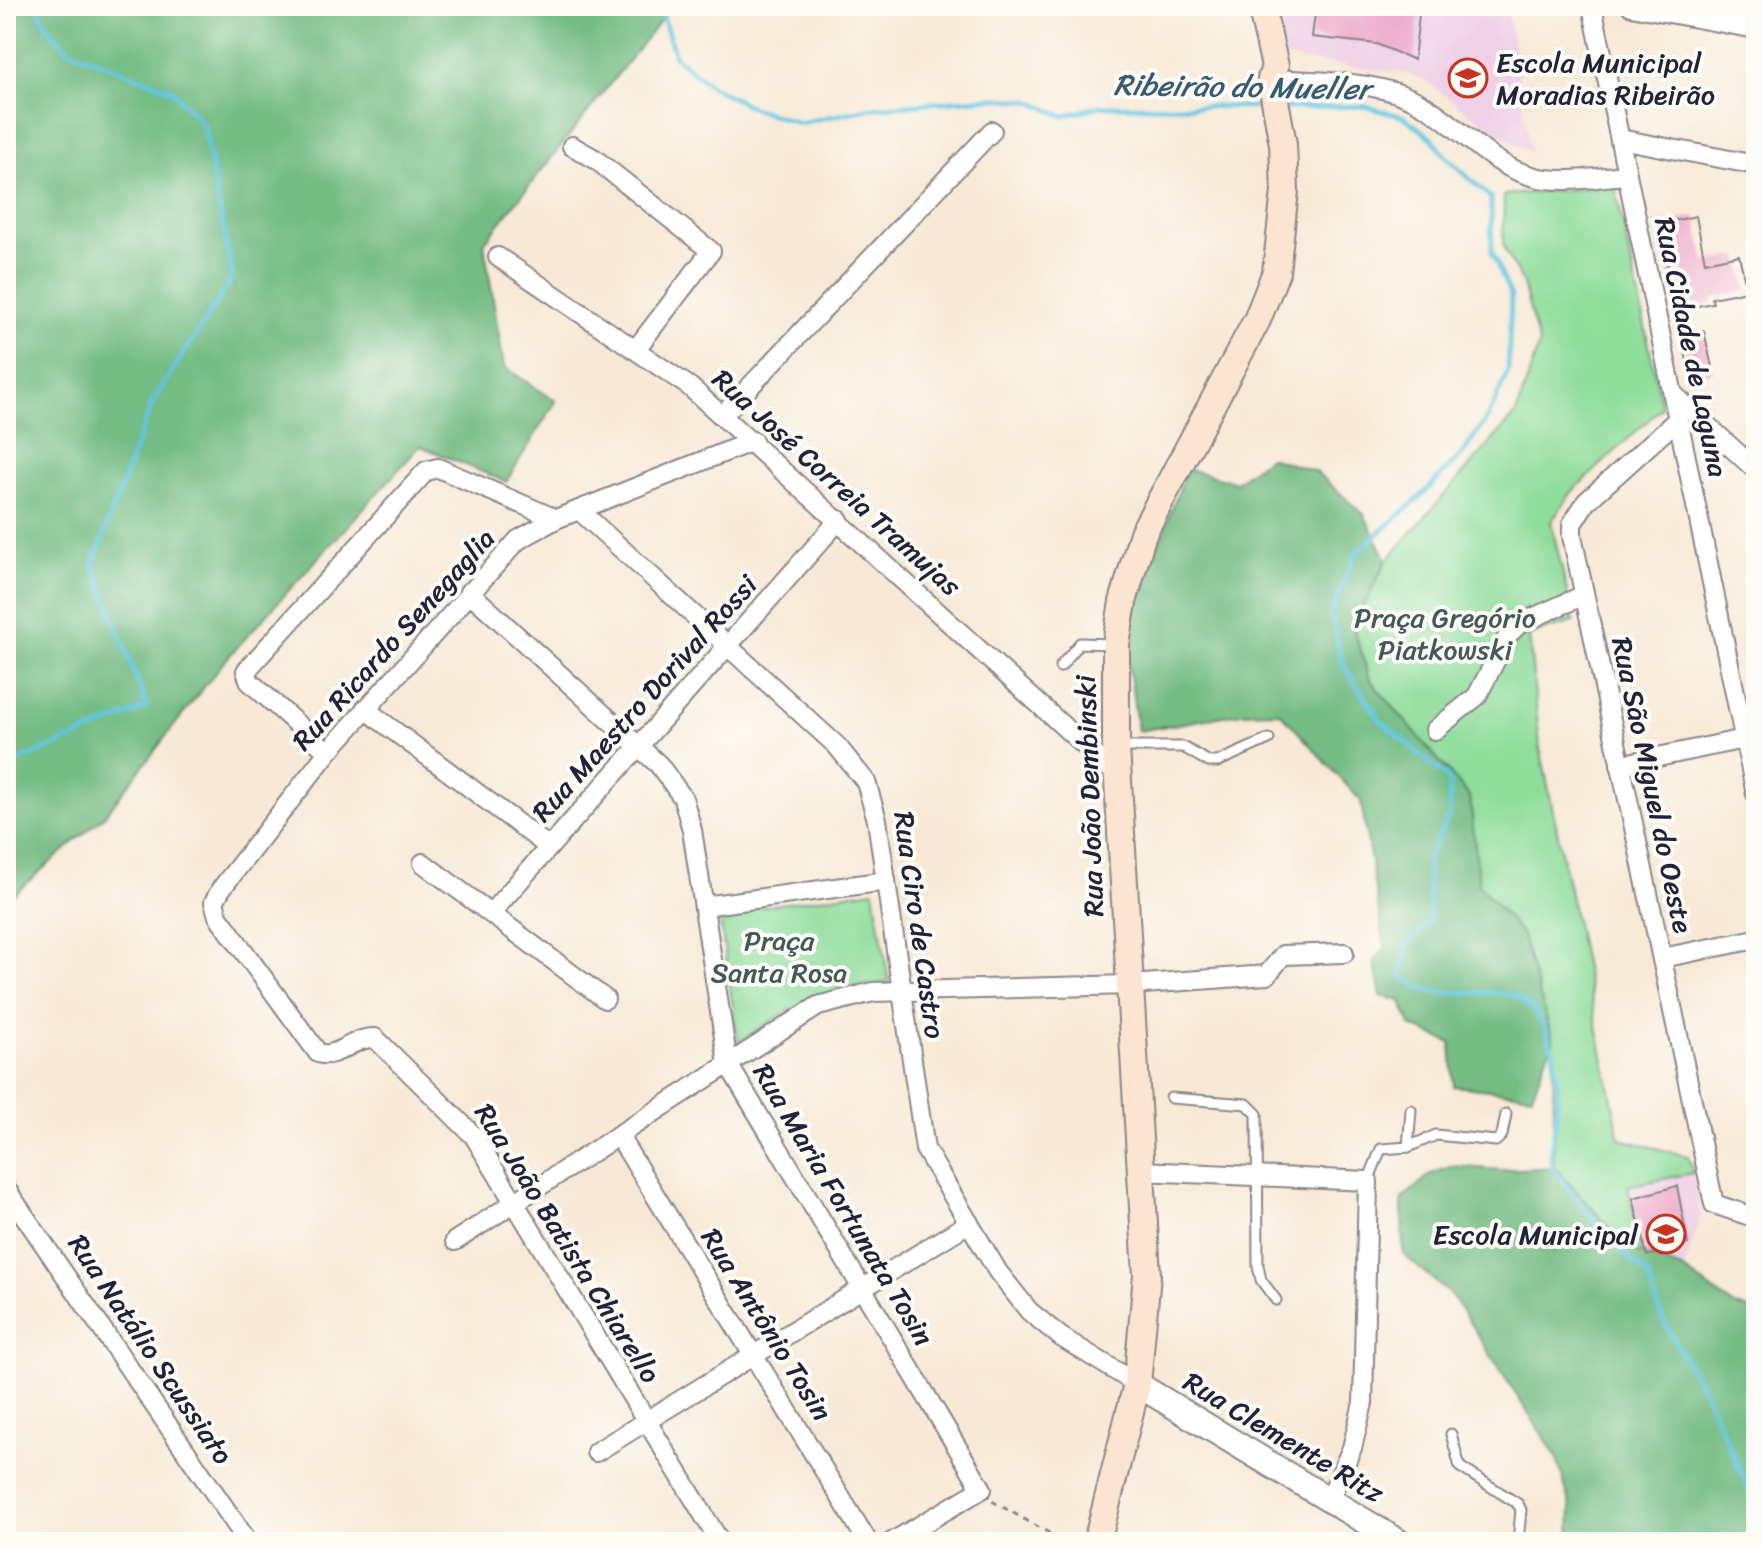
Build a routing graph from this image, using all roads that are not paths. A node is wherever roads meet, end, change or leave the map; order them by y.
1 (1248, 6) edge
2 (1261, 6) edge
3 (1592, 6) edge
4 (1631, 6) edge
5 (1756, 29) edge
6 (1273, 87) junction
7 (992, 131) dead end
8 (1620, 139) junction
9 (572, 146) dead end
10 (1756, 165) edge
11 (1627, 175) junction
12 (498, 257) dead end
13 (636, 349) junction
14 (1673, 394) junction
15 (723, 415) junction
16 (1678, 419) junction
17 (753, 441) junction
18 (1756, 470) edge
19 (579, 510) junction
20 (556, 519) junction
21 (839, 520) junction
22 (469, 592) junction
23 (1584, 595) junction
24 (1116, 644) junction
25 (727, 646) junction
26 (1060, 667) dead end
27 (365, 709) junction
28 (1435, 730) dead end
29 (1269, 739) dead end
30 (1744, 739) junction
31 (639, 746) junction
32 (1116, 747) junction
33 (328, 752) junction
34 (1620, 765) junction
35 (1118, 776) junction
36 (1755, 790) edge
37 (549, 847) junction
38 (423, 863) dead end
39 (886, 881) junction
40 (214, 902) joint
41 (704, 906) junction
42 (491, 913) junction
43 (1756, 939) edge
44 (1344, 953) dead end
45 (1662, 958) junction
46 (1130, 985) junction
47 (902, 991) junction
48 (605, 999) dead end
49 (728, 1064) junction
50 (1171, 1098) dead end
51 (1411, 1110) dead end
52 (1506, 1114) dead end
53 (618, 1135) junction
54 (1408, 1147) junction
55 (1141, 1171) junction
56 (1256, 1176) junction
57 (1368, 1181) junction
58 (6, 1189) edge
59 (515, 1202) junction
60 (1756, 1218) edge
61 (969, 1223) junction
62 (455, 1241) dead end
63 (862, 1289) junction
64 (1276, 1300) dead end
65 (753, 1355) junction
66 (1137, 1384) junction
67 (647, 1421) junction
68 (1451, 1434) dead end
69 (596, 1452) dead end
70 (1329, 1500) junction
71 (248, 1542) edge
72 (720, 1542) edge
73 (868, 1542) edge
74 (892, 1542) edge
75 (1097, 1542) edge
76 (1399, 1542) edge
77 (1518, 1542) edge

1 - 6 main road, Rua João Dembinski
2 - 6 main road, Rua João Dembinski
3 - 8 street, Rua Cidade de Laguna
4 - 5 street
6 - 11 street
6 - 24 main road, Rua João Dembinski
7 - 15 street
8 - 10 street
8 - 11 street, Rua Cidade de Laguna
9 - 13 street
11 - 14 street, Rua Cidade de Laguna
12 - 13 street, Rua José Correia Tramujas
13 - 15 street, Rua José Correia Tramujas
14 - 16 street, Rua Cidade de Laguna
14 - 18 street
15 - 17 street, Rua José Correia Tramujas
16 - 23 street, Rua São Miguel do Oeste
16 - 30 street, Rua Cidade de Laguna
17 - 19 street, Rua Ricardo Senegaglia
17 - 21 street, Rua José Correia Tramujas
19 - 20 street, Rua Ricardo Senegaglia
19 - 25 street, Rua Ciro de Castro
20 - 22 street, Rua Ricardo Senegaglia
20 - 33 street
21 - 25 street, Rua Maestro Dorival Rossi
21 - 35 street, Rua José Correia Tramujas
22 - 27 street, Rua Ricardo Senegaglia
22 - 31 street, Rua Maria Fortunata Tosin
23 - 28 street
23 - 34 street, Rua São Miguel do Oeste
24 - 26 lane
24 - 32 main road, Rua João Dembinski
25 - 31 street, Rua Maestro Dorival Rossi
25 - 39 street, Rua Ciro de Castro
27 - 33 street, Rua Ricardo Senegaglia
27 - 37 street
29 - 32 lane
30 - 34 street
30 - 36 street, Rua Cidade de Laguna
31 - 37 street, Rua Maestro Dorival Rossi
31 - 41 street, Rua Maria Fortunata Tosin
32 - 35 main road, Rua João Dembinski
33 - 40 street, Rua Ricardo Senegaglia
34 - 45 street, Rua São Miguel do Oeste
35 - 46 main road, Rua João Dembinski
37 - 42 street, Rua Maestro Dorival Rossi
38 - 42 street
39 - 41 street
39 - 47 street, Rua Ciro de Castro
40 - 59 street, Rua João Batista Chiarello
41 - 49 street, Rua Maria Fortunata Tosin
42 - 48 street
43 - 45 street
44 - 46 street
45 - 60 street, Rua São Miguel do Oeste
46 - 47 street
46 - 55 main road, Rua João Dembinski
47 - 49 street
47 - 61 street, Rua Ciro de Castro
49 - 53 street
49 - 63 street, Rua Maria Fortunata Tosin
50 - 56 lane
51 - 54 lane
52 - 54 lane
53 - 59 street
53 - 65 street, Rua Antônio Tosin
54 - 57 lane
55 - 56 street
55 - 66 main road, Rua João Dembinski
56 - 57 street
56 - 64 lane
57 - 70 street
58 - 71 street, Rua Natálio Scussiato
59 - 62 street
59 - 67 street, Rua João Batista Chiarello
61 - 63 street
61 - 66 street, Rua Ciro de Castro
63 - 65 street
63 - 74 street, Rua Maria Fortunata Tosin
65 - 67 street
65 - 73 street, Rua Antônio Tosin
66 - 70 street, Rua Clemente Ritz
66 - 75 main road, Rua João Dembinski
67 - 69 street
67 - 72 street, Rua João Batista Chiarello
68 - 77 lane
70 - 76 street, Rua Clemente Ritz

